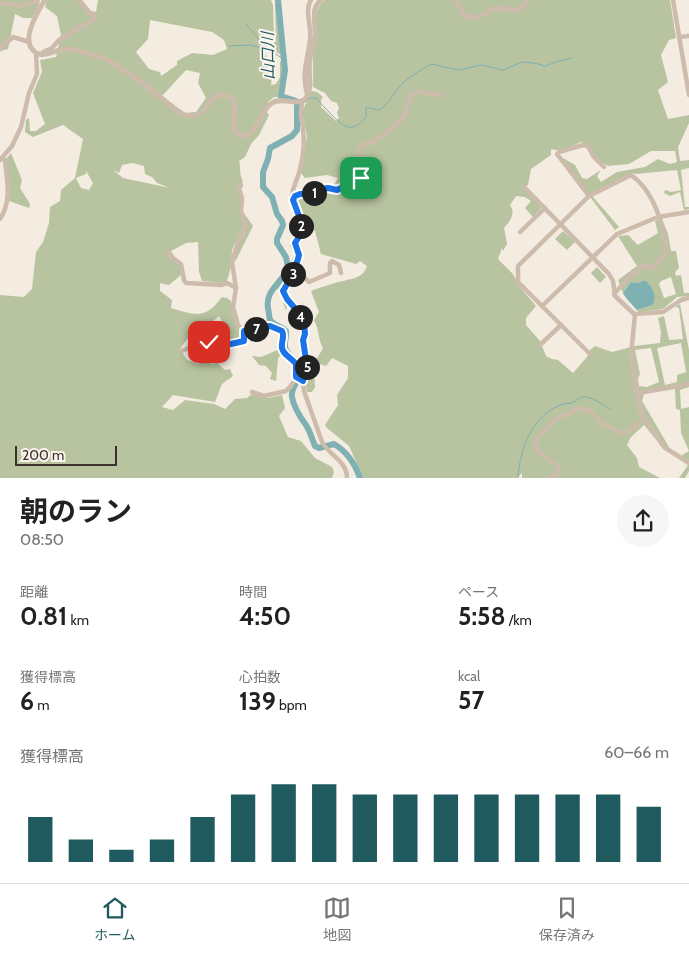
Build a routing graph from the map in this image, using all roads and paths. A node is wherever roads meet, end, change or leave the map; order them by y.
1 (38, 0) edge
2 (44, 0) edge
3 (79, 0) edge
4 (321, 0) edge
5 (455, 0) edge
6 (527, 0) edge
7 (673, 0) edge
8 (309, 1) edge
9 (0, 3) edge
10 (689, 36) edge
11 (679, 37) junction
12 (28, 42) junction
13 (0, 49) edge
14 (39, 54) junction
15 (308, 94) junction
16 (441, 95) dead end
17 (689, 95) edge
18 (301, 103) junction
19 (1, 159) edge
20 (604, 167) dead end
21 (242, 185) dead end
22 (525, 188) dead end
23 (589, 196) junction
24 (293, 200) junction
25 (545, 208) junction
26 (689, 212) edge
27 (658, 217) junction
28 (0, 218) edge
29 (560, 224) junction
30 (520, 232) dead end
31 (168, 252) dead end
32 (592, 256) junction
33 (296, 265) junction
34 (341, 273) dead end
35 (236, 288) junction
36 (614, 294) junction
37 (689, 298) edge
38 (542, 306) junction
39 (635, 315) junction
40 (561, 325) junction
41 (244, 331) junction
42 (540, 345) dead end
43 (182, 351) dead end
44 (590, 354) dead end
45 (296, 377) junction
46 (303, 381) junction
47 (689, 384) edge
48 (252, 392) dead end
49 (638, 393) junction
50 (644, 419) junction
51 (689, 463) edge
52 (347, 478) edge
53 (548, 478) edge

1 - 9 street
2 - 12 street
3 - 14 street
4 - 15 street
5 - 6 street
7 - 11 street
8 - 15 street
10 - 11 street
11 - 17 street
12 - 13 street
12 - 14 street
14 - 18 street
14 - 19 street
15 - 18 street
16 - 24 street
18 - 24 street
19 - 28 street
20 - 23 street
21 - 35 street
22 - 25 street
23 - 27 street
23 - 29 street
24 - 33 street
25 - 29 street
25 - 30 street
26 - 27 street
27 - 32 street
27 - 36 street
29 - 32 street
29 - 38 street
31 - 35 street
32 - 36 street
32 - 38 street
33 - 34 street
33 - 46 street
35 - 41 street
36 - 39 street
37 - 39 street
38 - 40 street
39 - 49 street
40 - 42 street
40 - 44 street
41 - 43 street
41 - 45 street
45 - 46 street
45 - 48 street
46 - 52 street
47 - 49 street
49 - 50 street
50 - 51 street
50 - 53 street

